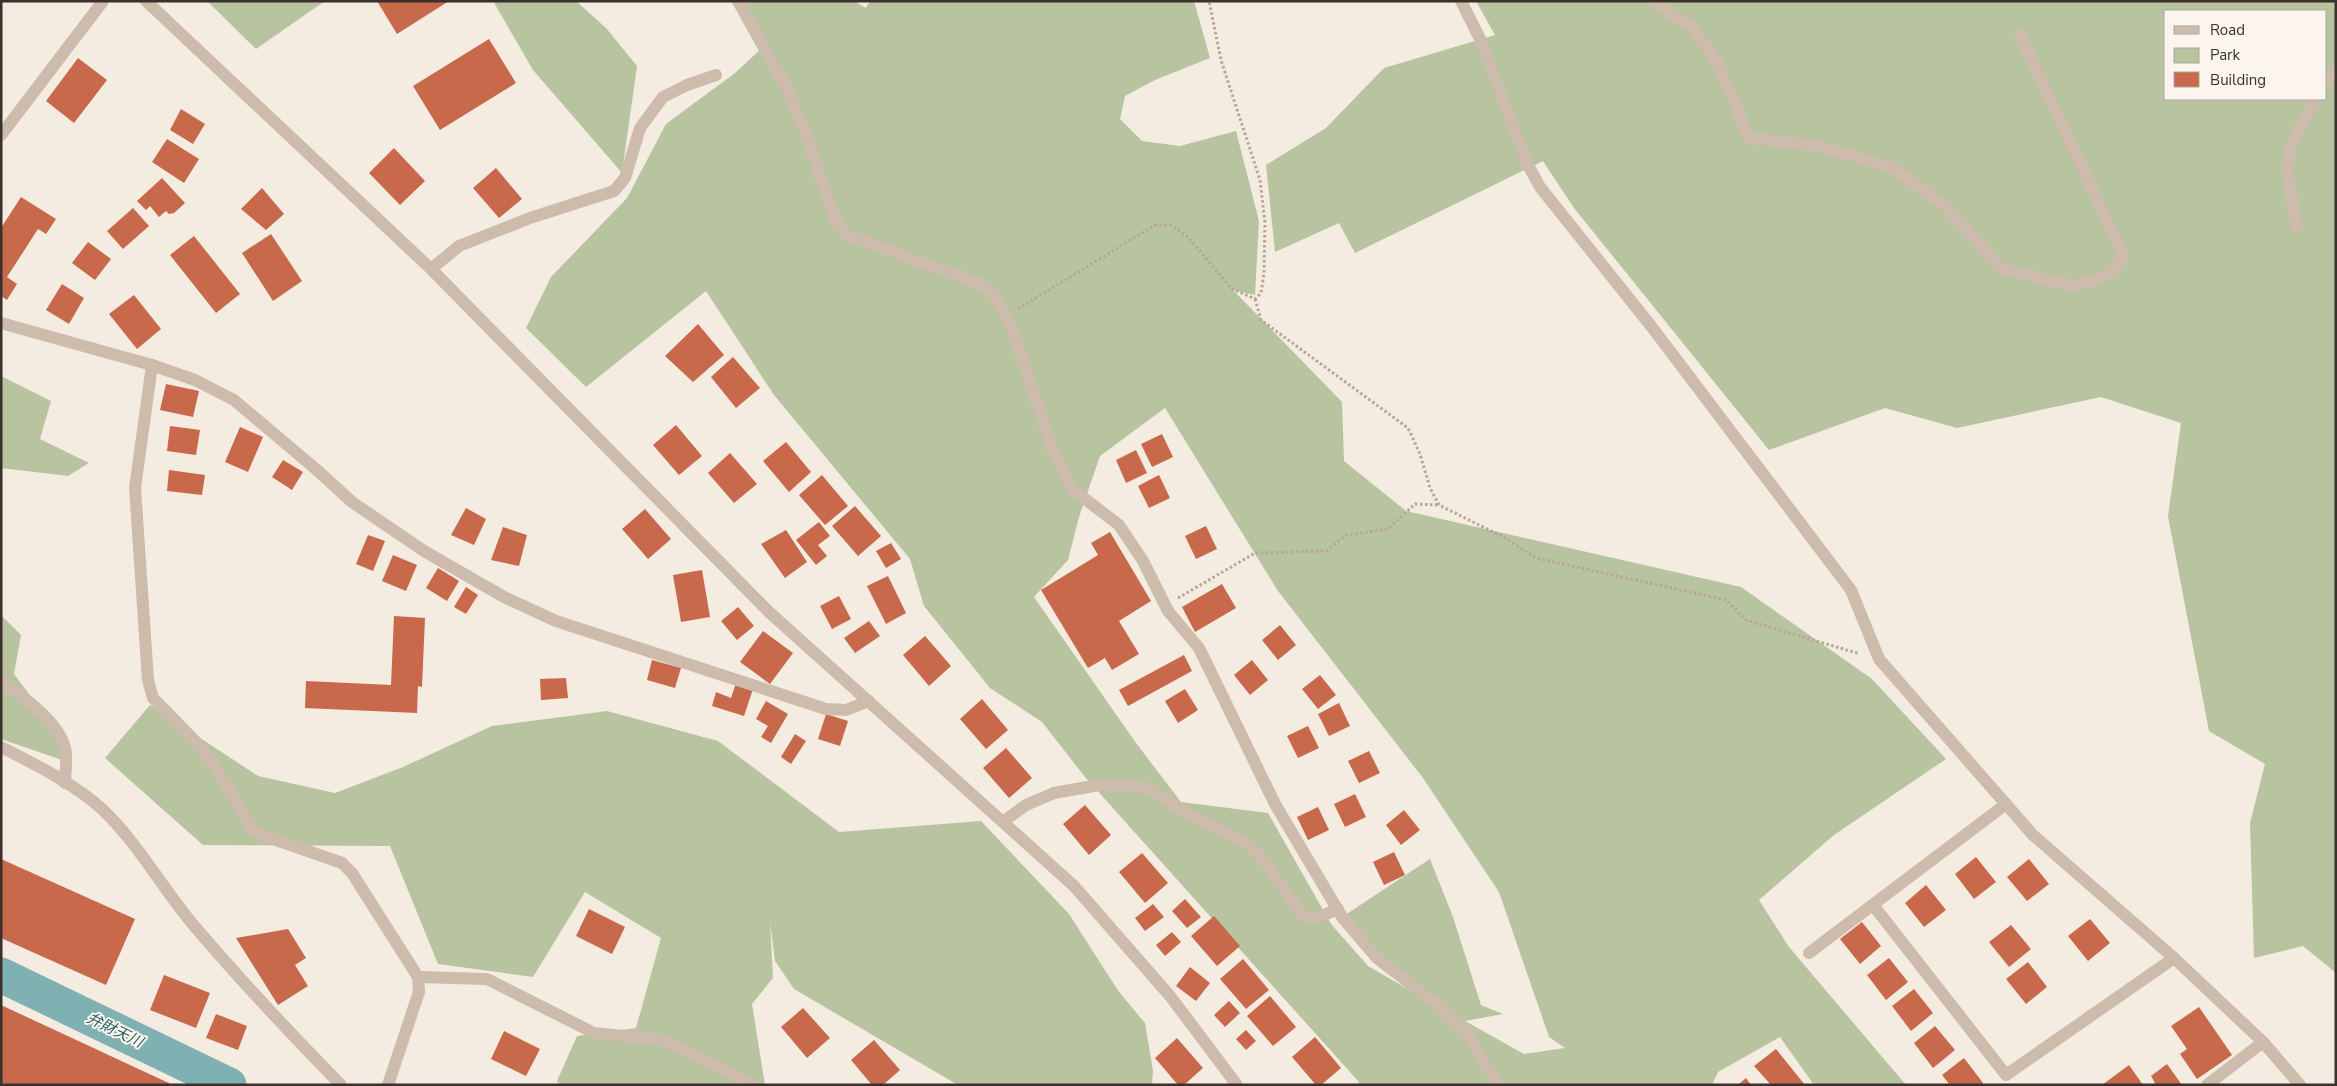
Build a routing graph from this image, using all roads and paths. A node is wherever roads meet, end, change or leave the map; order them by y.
1 (103, 1) edge
2 (146, 1) edge
3 (738, 1) edge
4 (1209, 1) edge
5 (1461, 1) edge
6 (1652, 1) edge
7 (2020, 35) dead end
8 (2336, 70) edge
9 (716, 75) dead end
10 (2327, 81) edge
11 (2315, 100) edge
12 (1, 135) edge
13 (2297, 227) dead end
14 (430, 269) junction
15 (1254, 300) junction
16 (1006, 316) junction
17 (1, 323) edge
18 (152, 365) junction
19 (1439, 505) junction
20 (1166, 605) junction
21 (1879, 659) junction
22 (1, 682) edge
23 (869, 701) junction
24 (1, 747) edge
25 (65, 783) junction
26 (2006, 804) junction
27 (1004, 820) junction
28 (1873, 905) junction
29 (1338, 909) junction
30 (1809, 953) dead end
31 (2174, 958) junction
32 (418, 977) junction
33 (2263, 1042) junction
34 (341, 1085) edge
35 (388, 1085) edge
36 (753, 1085) edge
37 (1236, 1085) edge
38 (1498, 1085) edge
39 (2207, 1085) edge
40 (2300, 1085) edge

1 - 12 street
2 - 14 street
3 - 16 street
4 - 15 path
5 - 21 street
6 - 7 street
8 - 10 street
9 - 14 street
11 - 13 street
14 - 23 street
15 - 16 path
15 - 19 path
16 - 20 street
17 - 18 street
18 - 23 street
18 - 32 street
19 - 20 path
19 - 21 path
20 - 29 street
21 - 26 street
22 - 25 street
23 - 27 street
24 - 25 street
25 - 34 street
26 - 28 street
26 - 31 street
27 - 29 street
27 - 37 street
28 - 30 street
28 - 31 street
29 - 38 street
31 - 33 street
32 - 35 street
32 - 36 street
33 - 39 street
33 - 40 street

